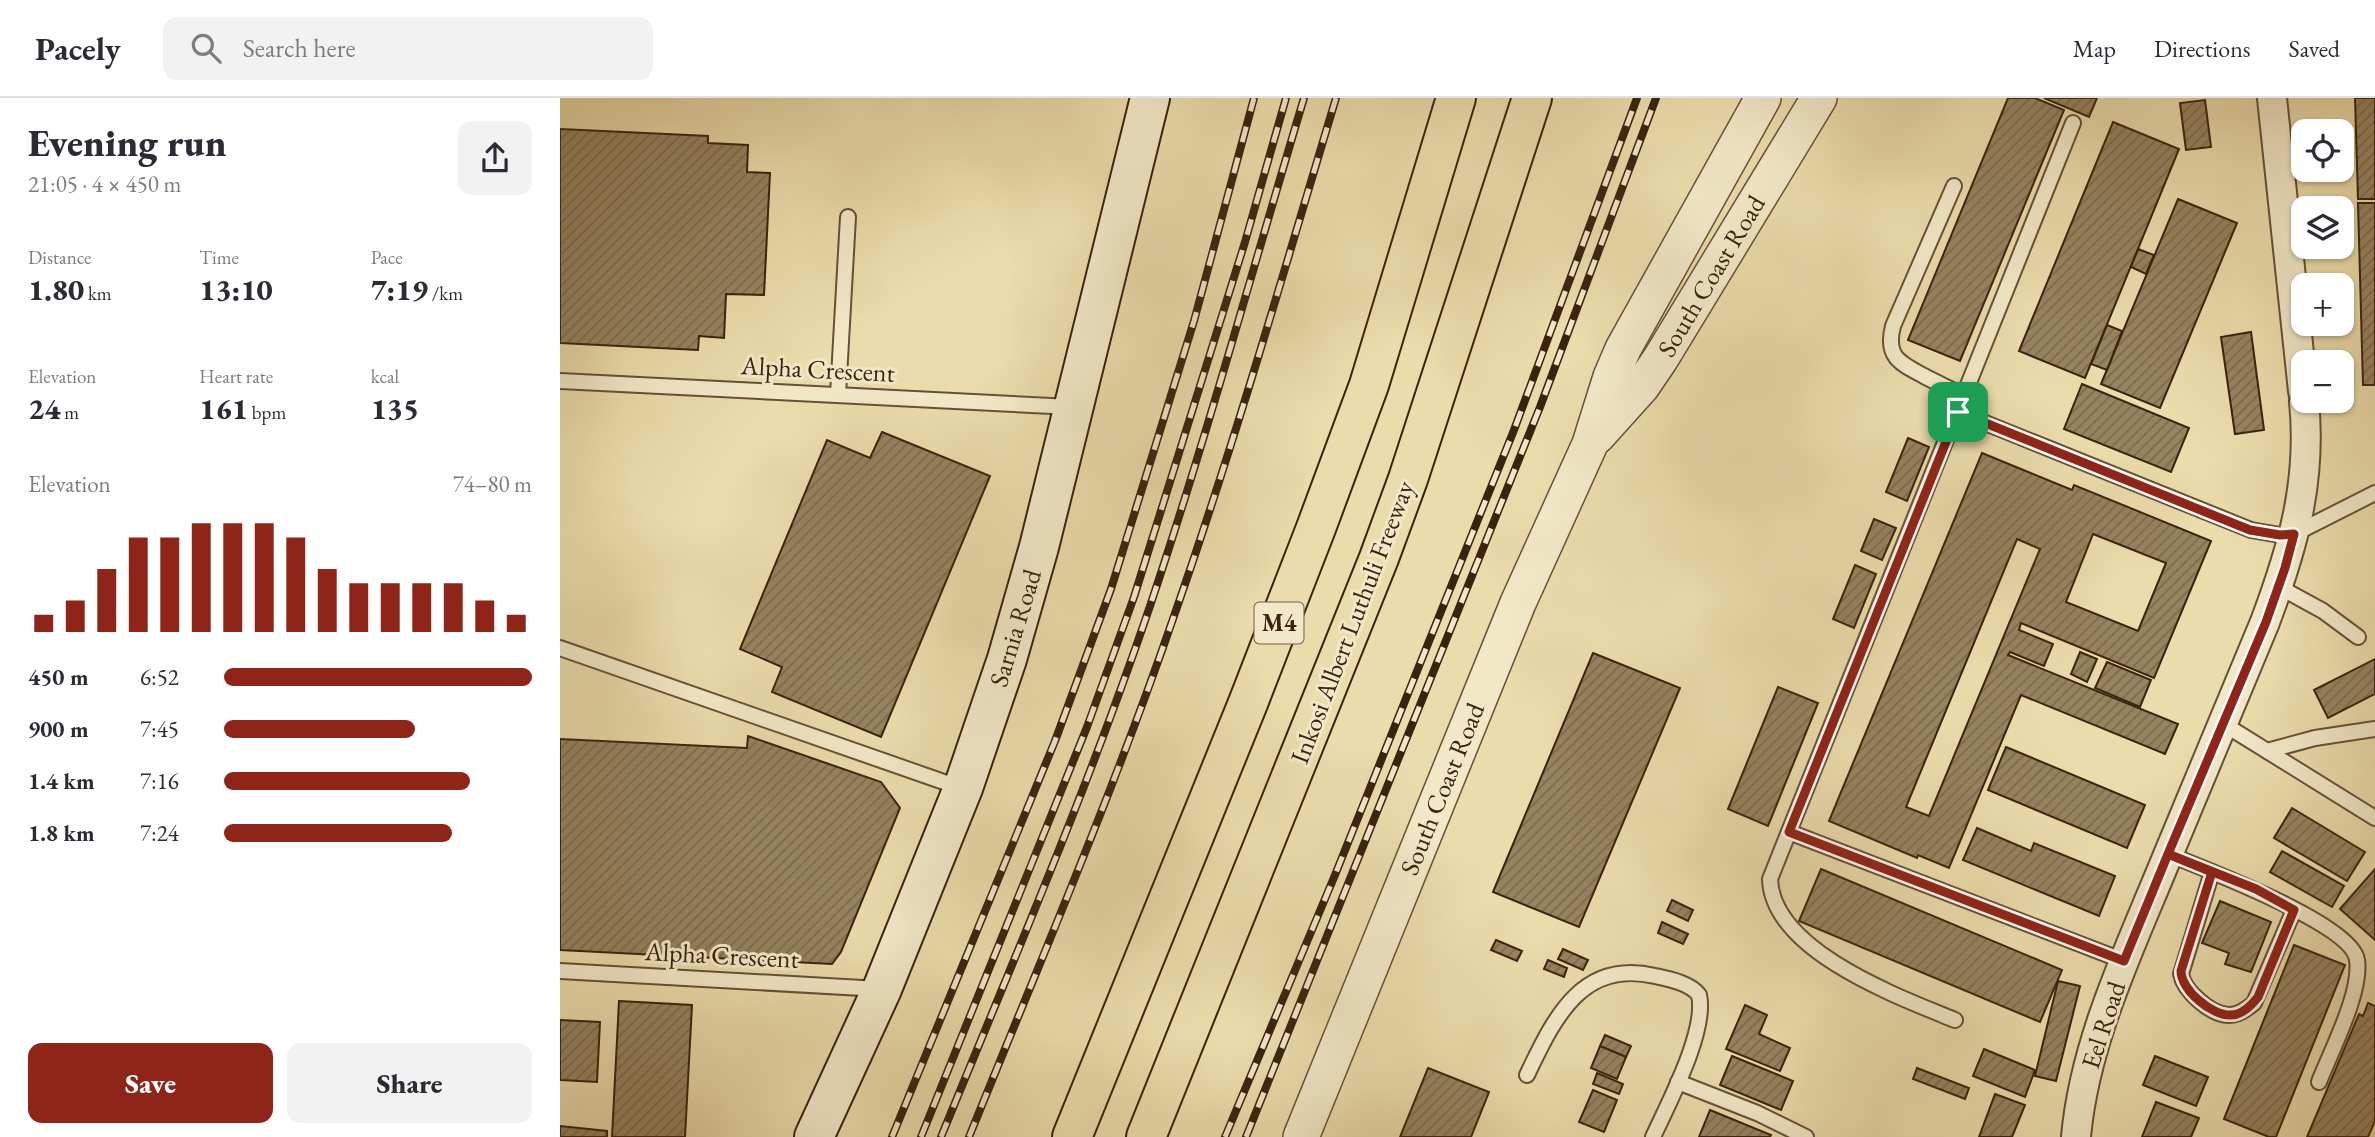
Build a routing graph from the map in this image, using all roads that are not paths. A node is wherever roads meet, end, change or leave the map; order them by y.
1 (1150, 98) edge
2 (1456, 98) edge
3 (1532, 98) edge
4 (1763, 98) edge
5 (1819, 98) edge
6 (2272, 98) edge
7 (2074, 123) dead end
8 (1954, 186) dead end
9 (848, 217) dead end
10 (2299, 350) edge
11 (560, 381) edge
12 (838, 395) junction
13 (1964, 396) junction
14 (1073, 407) junction
15 (1958, 412) junction
16 (2305, 413) edge
17 (1590, 444) junction
18 (2375, 493) edge
19 (2294, 534) junction
20 (2279, 587) junction
21 (2358, 637) dead end
22 (560, 648) edge
23 (2222, 723) junction
24 (2375, 729) edge
25 (2267, 751) junction
26 (963, 788) junction
27 (2375, 818) edge
28 (1789, 832) junction
29 (2168, 854) junction
30 (2212, 872) junction
31 (2294, 910) junction
32 (2124, 961) junction
33 (560, 971) edge
34 (882, 989) junction
35 (1955, 1020) dead end
36 (1527, 1075) dead end
37 (1678, 1082) junction
38 (2319, 1082) dead end
39 (814, 1137) edge
40 (1072, 1137) edge
41 (1146, 1137) edge
42 (1301, 1137) edge
43 (1653, 1137) edge
44 (1806, 1137) edge
45 (2076, 1137) edge

1 - 14 main road, Sarnia Road
2 - 40 highway, M4
3 - 41 highway, Inkosi Albert Luthuli Freeway / M4
4 - 17 street, South Coast Road
5 - 17 street, South Coast Road
6 - 10 street
7 - 13 lane
8 - 13 lane
9 - 12 lane
11 - 12 lane, Alpha Crescent
12 - 14 lane, Alpha Crescent
13 - 15 lane
14 - 26 main road, Sarnia Road
15 - 19 lane
15 - 28 lane
16 - 19 street, Eel Road
17 - 42 street, South Coast Road
18 - 19 lane
19 - 20 street, Eel Road
20 - 21 lane
20 - 23 street, Eel Road
22 - 26 lane
23 - 25 lane
23 - 29 street, Eel Road
24 - 25 lane
25 - 27 lane
26 - 34 main road, Sarnia Road
28 - 32 lane
28 - 35 lane
29 - 30 lane
29 - 32 street, Eel Road
30 - 31 lane
30 - 31 lane
31 - 38 lane
32 - 45 street, Eel Road
33 - 34 lane, Alpha Crescent
34 - 39 main road, Sarnia Road
36 - 37 lane
37 - 43 lane
37 - 44 lane

